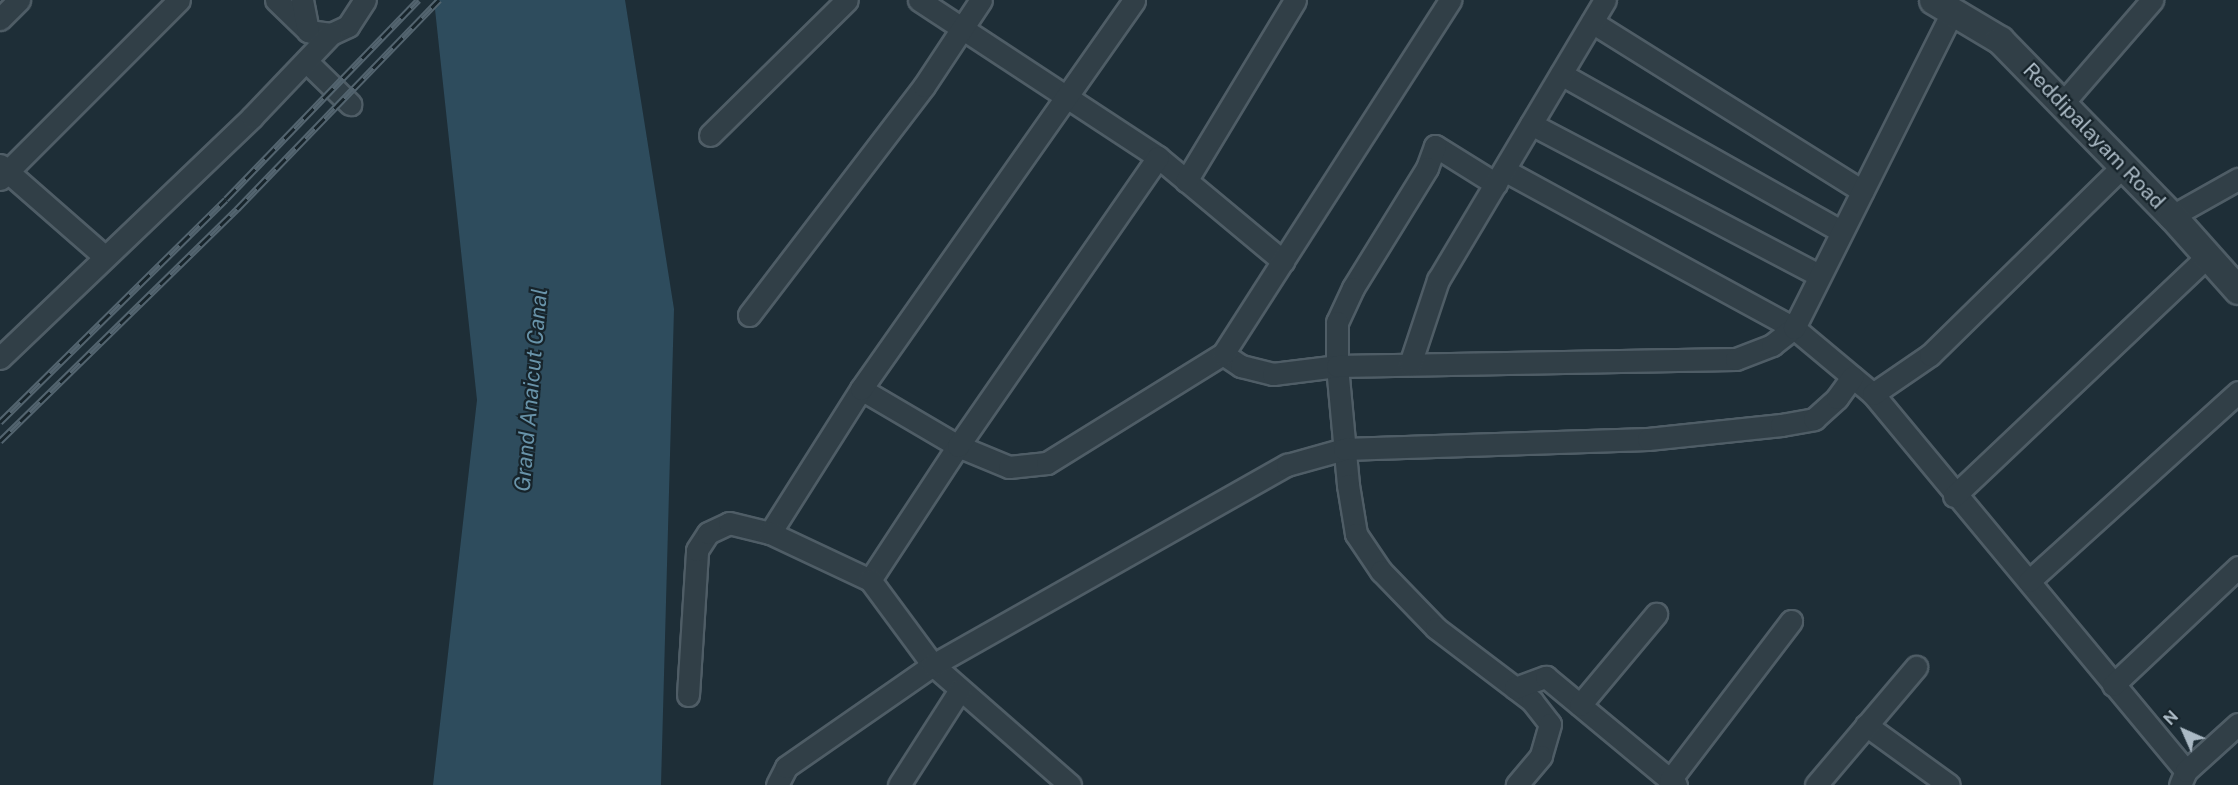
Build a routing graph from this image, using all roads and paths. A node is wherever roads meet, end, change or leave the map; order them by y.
1 (19, 0) edge
2 (179, 0) edge
3 (276, 0) edge
4 (302, 0) edge
5 (365, 0) edge
6 (847, 0) edge
7 (919, 0) edge
8 (981, 0) edge
9 (1134, 0) edge
10 (1295, 0) edge
11 (1450, 0) edge
12 (1605, 0) edge
13 (2152, 0) edge
14 (1943, 5) edge
15 (0, 19) edge
16 (1592, 22) junction
17 (962, 30) junction
18 (308, 31) junction
19 (331, 34) junction
20 (306, 61) junction
21 (1561, 74) junction
22 (1068, 100) junction
23 (350, 104) dead end
24 (2062, 104) junction
25 (1531, 124) junction
26 (710, 135) dead end
27 (1158, 157) junction
28 (2123, 166) junction
29 (3, 172) edge
30 (1500, 177) junction
31 (2238, 179) edge
32 (1186, 181) junction
33 (1862, 191) junction
34 (2172, 216) junction
35 (1841, 231) junction
36 (104, 256) junction
37 (2208, 256) junction
38 (1283, 261) junction
39 (1817, 274) junction
40 (2238, 290) edge
41 (749, 315) dead end
42 (1794, 328) junction
43 (1223, 354) junction
44 (0, 358) edge
45 (1410, 364) junction
46 (1337, 366) junction
47 (1852, 377) junction
48 (861, 389) junction
49 (2238, 392) edge
50 (1873, 394) junction
51 (958, 446) junction
52 (1344, 449) junction
53 (1954, 496) junction
54 (770, 533) junction
55 (2238, 567) edge
56 (870, 580) junction
57 (2029, 581) junction
58 (1656, 614) dead end
59 (1791, 621) dead end
60 (933, 665) junction
61 (1916, 667) dead end
62 (2113, 685) junction
63 (1515, 688) junction
64 (959, 691) junction
65 (688, 695) dead end
66 (1580, 705) junction
67 (2238, 724) edge
68 (1866, 725) junction
69 (2183, 778) edge
70 (1673, 782) edge
71 (777, 785) edge
72 (899, 785) edge
73 (1070, 785) edge
74 (1517, 785) edge
75 (1816, 785) edge
76 (1949, 785) edge

1 - 15 street
2 - 29 street
3 - 18 street
4 - 18 street
5 - 19 street
6 - 26 street
7 - 17 street
8 - 17 street
9 - 22 street
10 - 32 street
11 - 38 street
12 - 16 street
13 - 24 street
14 - 24 street, Reddipalayam Road
14 - 33 street
16 - 21 street
16 - 33 street
17 - 22 street
17 - 41 street
18 - 19 street
19 - 20 street
20 - 23 street
20 - 36 street
21 - 25 street
21 - 35 street
22 - 27 street
22 - 48 street
24 - 28 street, Reddipalayam Road
25 - 30 street
25 - 39 street
27 - 32 street
27 - 51 street
28 - 34 street, Reddipalayam Road
28 - 50 street
29 - 36 street
30 - 42 street
30 - 45 street
30 - 46 street
31 - 34 street
32 - 38 street
33 - 35 street
34 - 37 street, Reddipalayam Road
35 - 39 street
36 - 44 street
37 - 40 street, Reddipalayam Road
37 - 53 street
38 - 43 street
39 - 42 street
42 - 45 street
42 - 47 street
43 - 46 street
43 - 51 street
45 - 46 street
46 - 52 street
47 - 50 street
47 - 52 street
48 - 51 street
48 - 54 street
49 - 57 street
50 - 53 street
51 - 56 street
52 - 60 street
52 - 63 street
53 - 57 street
54 - 56 street
54 - 65 street
55 - 62 street
56 - 60 street
57 - 62 street
58 - 66 street
59 - 70 street
60 - 64 street
60 - 71 street
61 - 68 street
62 - 69 street
63 - 66 street
63 - 74 street
64 - 72 street
64 - 73 street
66 - 70 street
67 - 69 street
68 - 75 street
68 - 76 street

